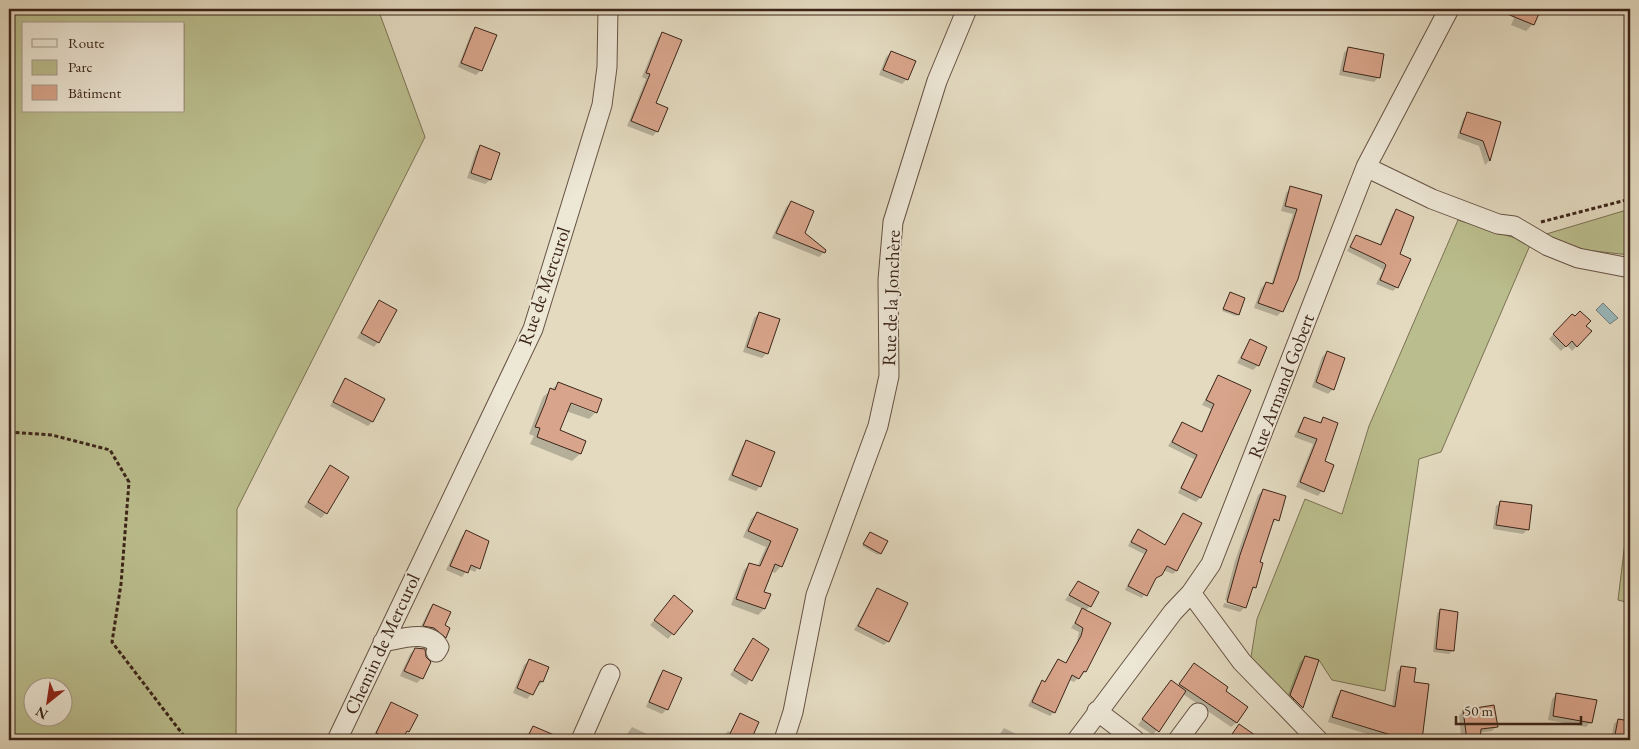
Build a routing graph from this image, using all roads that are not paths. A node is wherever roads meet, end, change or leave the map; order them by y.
1 (608, 9) edge
2 (967, 9) edge
3 (1449, 9) edge
4 (1366, 167) junction
5 (1630, 268) edge
6 (428, 548) joint
7 (1191, 593) junction
8 (383, 642) junction
9 (436, 652) dead end
10 (610, 674) dead end
11 (1097, 711) junction
12 (1198, 713) dead end
13 (337, 740) edge
14 (581, 740) edge
15 (784, 740) edge
16 (1077, 740) edge
17 (1135, 740) edge
18 (1178, 740) edge
19 (1318, 740) edge

1 - 6 street, Rue de Mercurol
2 - 15 street, Rue de la Jonchère
3 - 4 street, Rue Armand Gobert
4 - 5 street
4 - 7 street, Rue Armand Gobert
6 - 8 street, Chemin de Mercurol
7 - 11 street, Rue Armand Gobert
7 - 19 street
8 - 9 street
8 - 13 street, Chemin de Mercurol
10 - 14 street
11 - 16 street, Rue Armand Gobert
11 - 17 street
12 - 18 street

